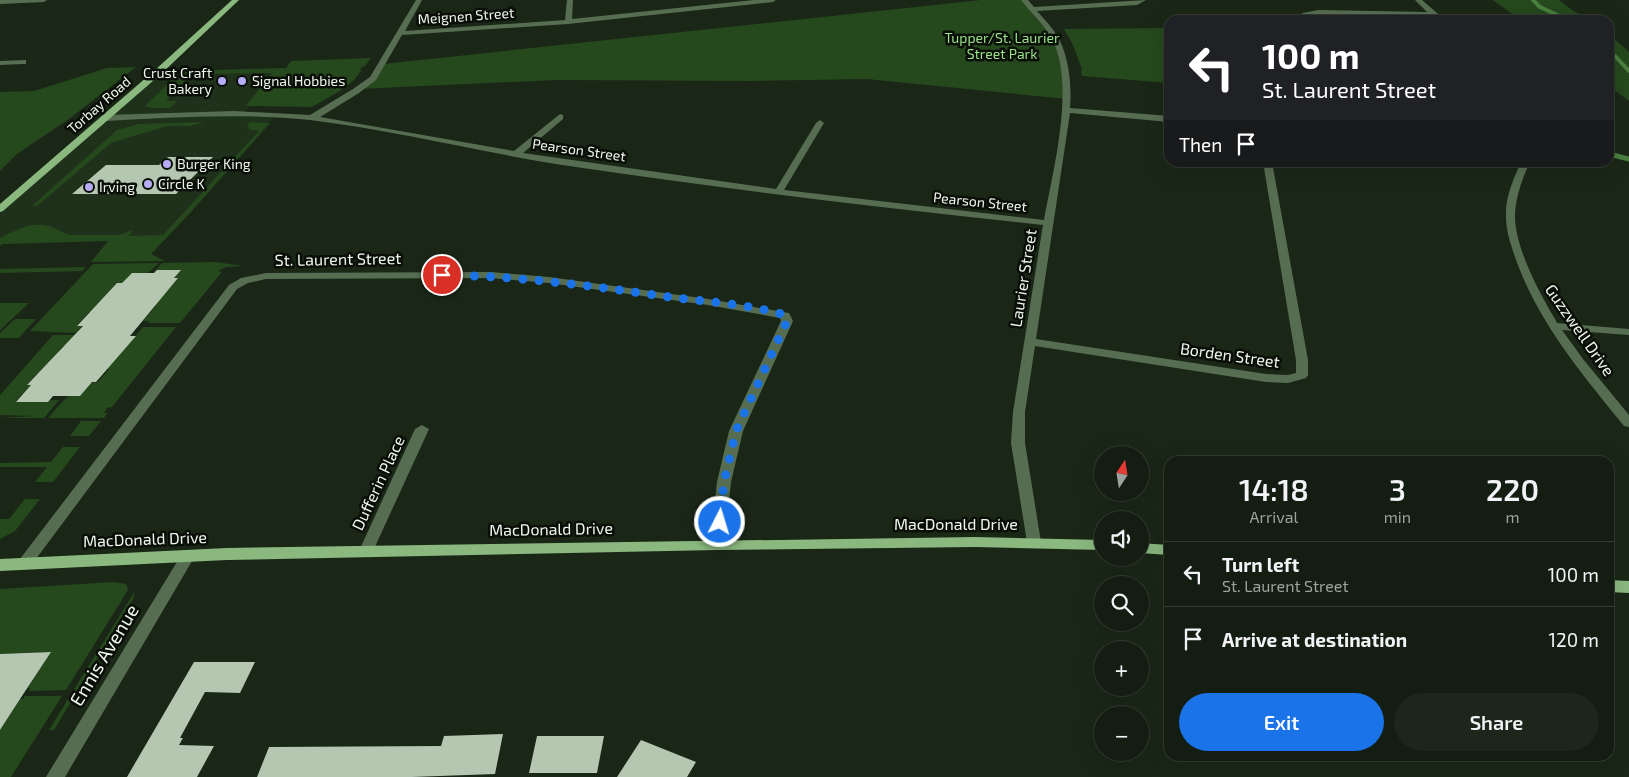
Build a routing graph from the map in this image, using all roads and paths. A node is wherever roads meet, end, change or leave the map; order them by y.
1 (44, 0) edge
2 (236, 0) edge
3 (419, 0) edge
4 (570, 0) edge
5 (773, 0) edge
6 (1024, 0) edge
7 (1143, 0) edge
8 (1418, 0) edge
9 (0, 2) edge
10 (1032, 9) junction
11 (1434, 14) joint
12 (1304, 15) edge
13 (568, 22) junction
14 (400, 33) junction
15 (23, 62) dead end
16 (0, 63) edge
17 (1067, 110) junction
18 (560, 117) dead end
19 (106, 118) junction
20 (312, 118) junction
21 (1164, 119) edge
22 (820, 123) dead end
23 (515, 155) junction
24 (1268, 167) edge
25 (1524, 167) edge
26 (779, 191) junction
27 (0, 209) edge
28 (1048, 223) junction
29 (1554, 326) junction
30 (1629, 332) edge
31 (1030, 342) junction
32 (1629, 423) edge
33 (422, 429) dead end
34 (1034, 542) junction
35 (717, 545) junction
36 (1094, 546) edge
37 (1149, 549) edge
38 (1164, 550) edge
39 (366, 551) junction
40 (188, 556) junction
41 (25, 563) junction
42 (0, 565) edge
43 (1614, 586) edge
44 (1629, 587) edge
45 (55, 777) edge

1 - 9 street
2 - 19 main road, Torbay Road
3 - 14 street
4 - 13 street
5 - 13 street, Meignen Street
6 - 10 street, Laurier Street
7 - 10 street
8 - 11 street
10 - 17 street, Laurier Street
11 - 12 street
13 - 14 street, Meignen Street
14 - 20 street
15 - 16 street
17 - 21 street
17 - 28 street, Laurier Street
18 - 23 street
19 - 20 street, Pearson Street
19 - 27 main road, Torbay Road
20 - 23 street, Pearson Street
22 - 26 street
23 - 26 street, Pearson Street
24 - 31 street, Borden Street
25 - 29 street, Guzzwell Drive
26 - 28 street, Pearson Street
28 - 31 street, Laurier Street
29 - 30 street
29 - 32 street, Guzzwell Drive
31 - 34 street, Laurier Street
33 - 39 street, Dufferin Place
34 - 35 main road, MacDonald Drive
34 - 36 main road, MacDonald Drive
35 - 39 main road, MacDonald Drive
35 - 41 street, St. Laurent Street
37 - 38 main road
39 - 40 main road, MacDonald Drive
40 - 41 main road, MacDonald Drive
40 - 45 street, Ennis Avenue
41 - 42 main road, MacDonald Drive
43 - 44 main road

